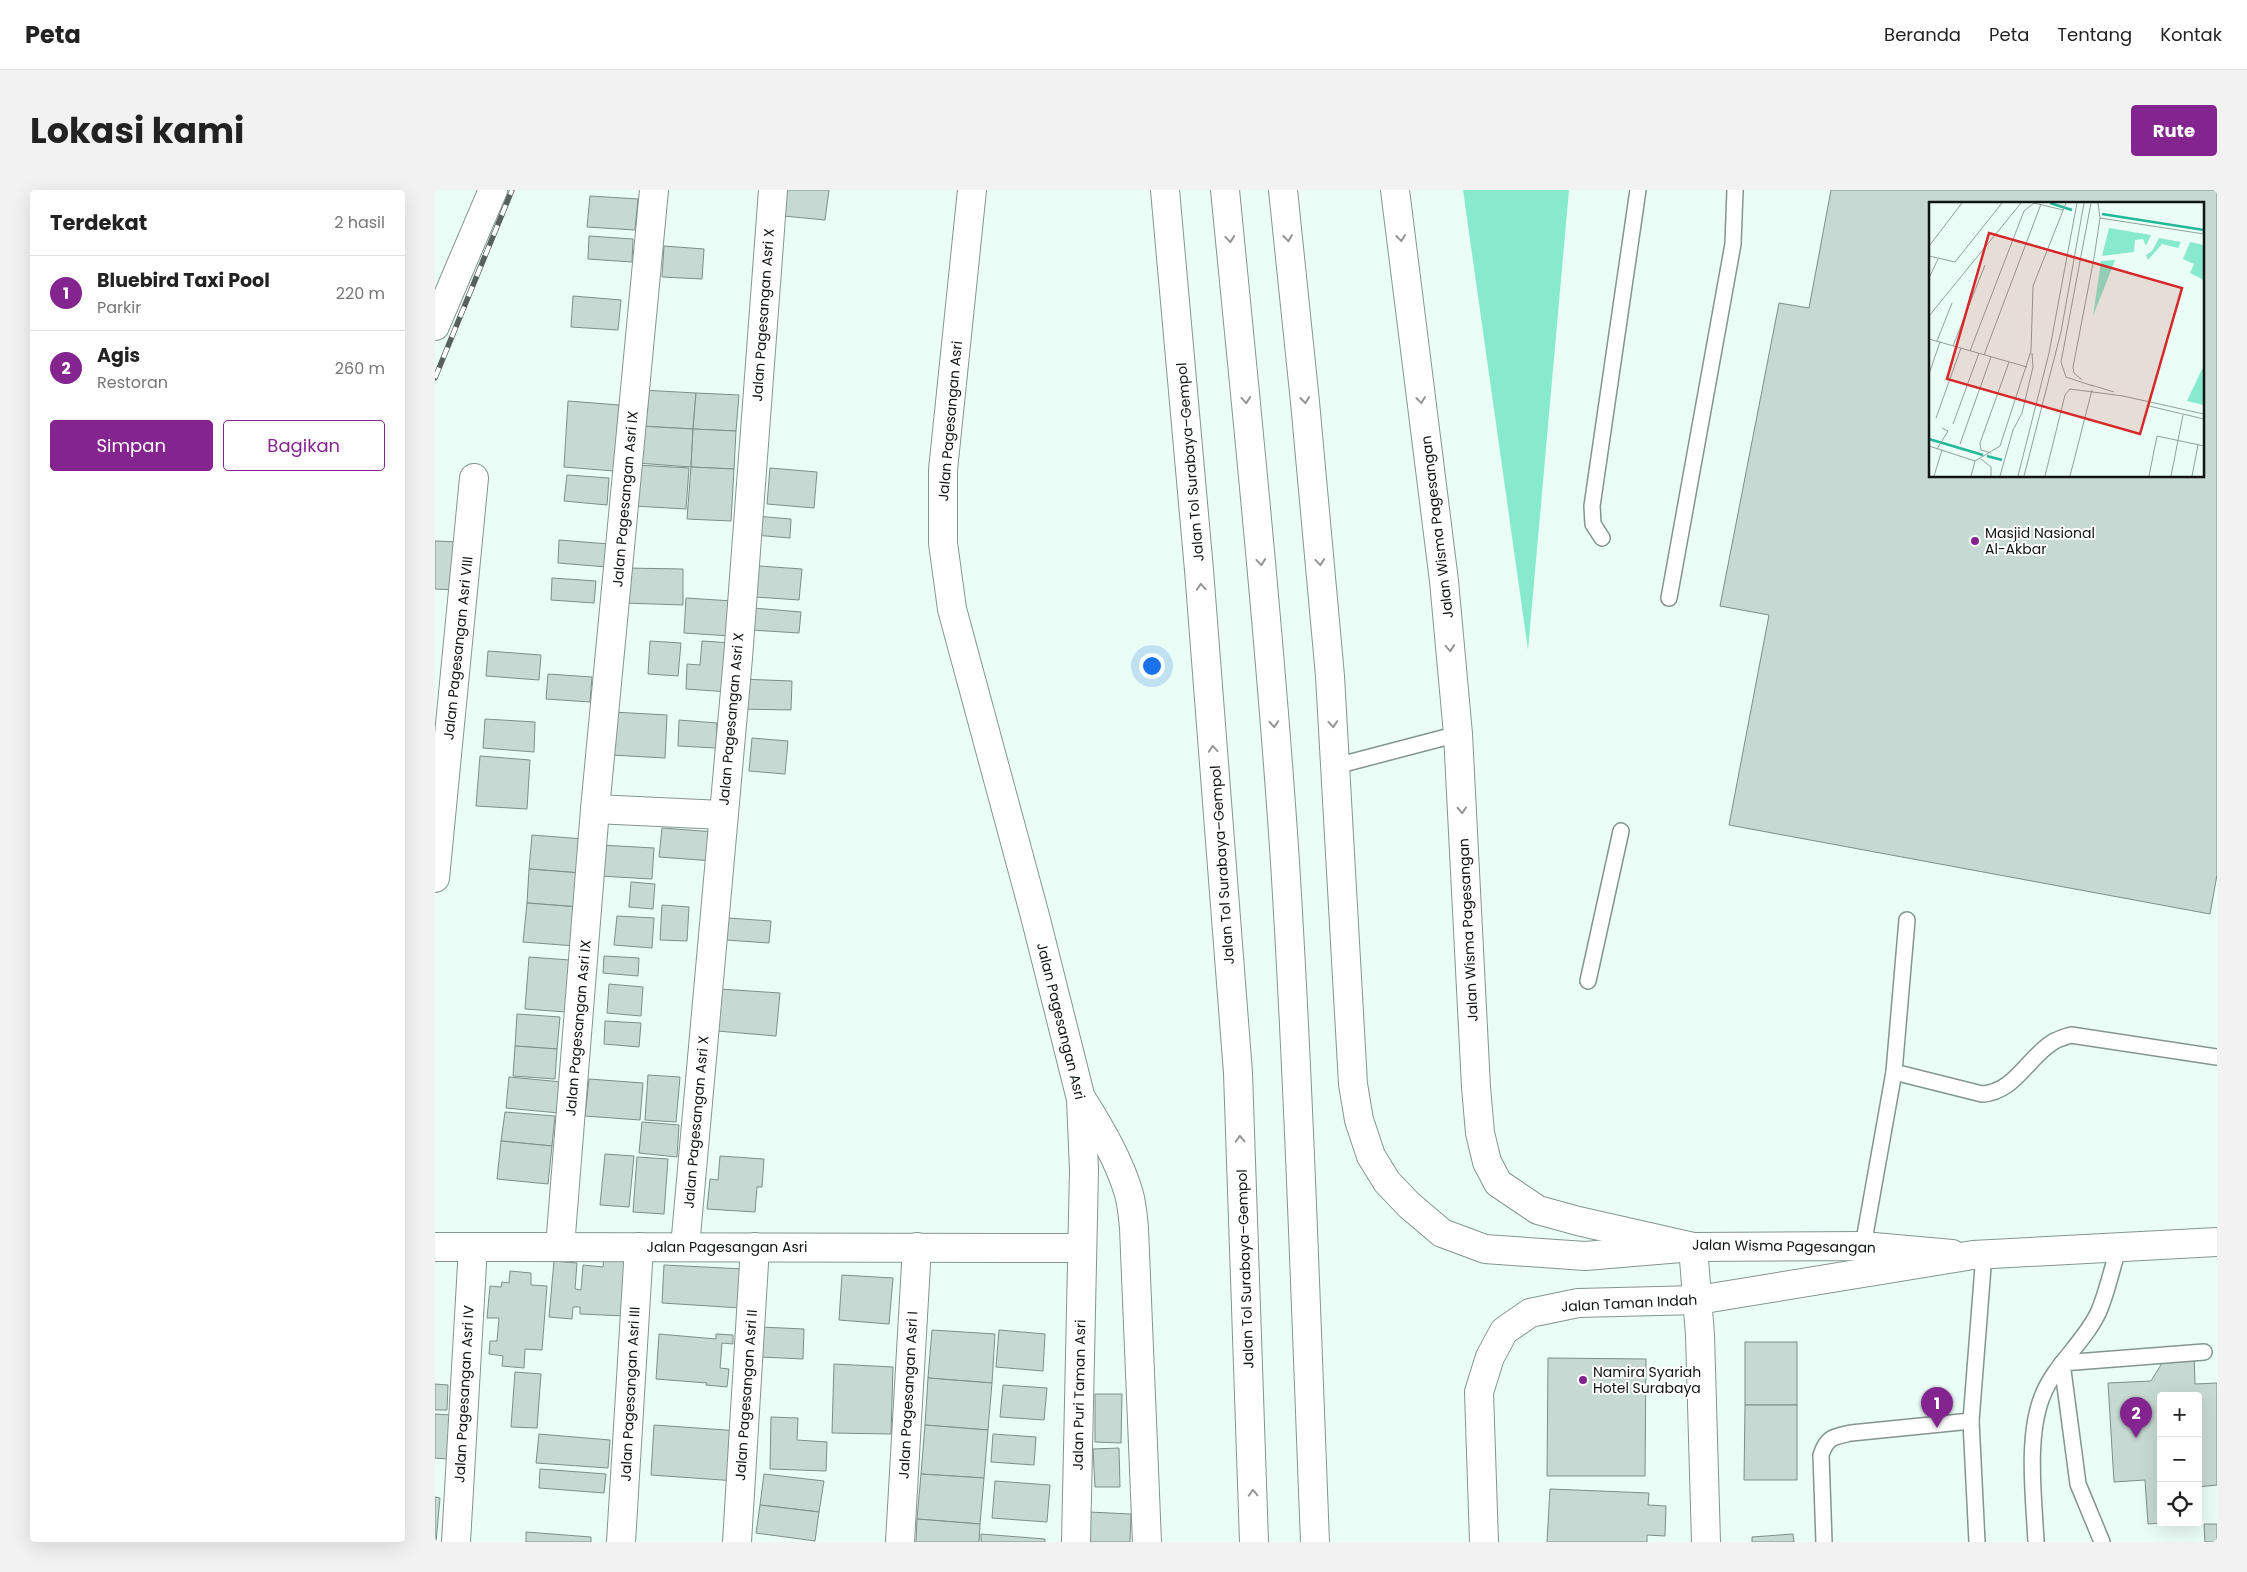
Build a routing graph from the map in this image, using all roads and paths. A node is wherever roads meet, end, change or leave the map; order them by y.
1 (493, 190) edge
2 (654, 190) edge
3 (773, 190) edge
4 (972, 190) edge
5 (1165, 190) edge
6 (1225, 190) edge
7 (1283, 190) edge
8 (1395, 190) edge
9 (1638, 190) edge
10 (1735, 190) edge
11 (435, 326) edge
12 (474, 478) dead end
13 (1601, 538) dead end
14 (1669, 598) dead end
15 (1458, 734) junction
16 (1336, 766) junction
17 (595, 809) junction
18 (722, 815) junction
19 (1621, 831) dead end
20 (435, 878) edge
21 (1907, 920) dead end
22 (1588, 981) dead end
23 (2217, 1057) edge
24 (1894, 1072) junction
25 (1081, 1098) junction
26 (2217, 1242) edge
27 (435, 1246) edge
28 (1863, 1246) junction
29 (473, 1247) junction
30 (560, 1247) junction
31 (639, 1247) junction
32 (685, 1247) junction
33 (755, 1247) junction
34 (917, 1247) junction
35 (1693, 1247) junction
36 (1082, 1248) junction
37 (2118, 1248) junction
38 (1978, 1255) junction
39 (1698, 1300) junction
40 (2204, 1352) dead end
41 (2062, 1363) junction
42 (1971, 1421) junction
43 (456, 1542) edge
44 (621, 1542) edge
45 (737, 1542) edge
46 (900, 1542) edge
47 (1076, 1542) edge
48 (1147, 1542) edge
49 (1255, 1542) edge
50 (1315, 1542) edge
51 (1484, 1542) edge
52 (1706, 1542) edge
53 (1824, 1542) edge
54 (1977, 1542) edge
55 (2036, 1542) edge
56 (2102, 1542) edge

1 - 11 main road
2 - 17 main road, Jalan Pagesangan Asri IX
3 - 18 main road, Jalan Pagesangan Asri X
4 - 25 main road, Jalan Pagesangan Asri
49 -> 5 main road, Jalan Tol Surabaya–Gempol
6 -> 50 main road
7 -> 16 main road
8 -> 15 main road, Jalan Wisma Pagesangan
9 - 13 lane
10 - 14 lane
12 - 20 main road, Jalan Pagesangan Asri VIII
15 - 16 lane
15 -> 35 main road, Jalan Wisma Pagesangan
16 - 35 main road
17 - 18 main road
17 - 30 main road, Jalan Pagesangan Asri IX
18 - 32 main road, Jalan Pagesangan Asri X
19 - 22 lane
21 - 24 lane
23 - 24 lane
24 - 28 lane
25 - 36 main road, Jalan Pagesangan Asri
25 - 48 main road
26 - 37 main road
27 - 29 main road, Jalan Pagesangan Asri
28 - 35 main road, Jalan Wisma Pagesangan
28 - 38 main road, Jalan Wisma Pagesangan
29 - 30 main road, Jalan Pagesangan Asri
29 - 43 main road, Jalan Pagesangan Asri IV
30 - 31 main road, Jalan Pagesangan Asri
31 - 32 main road, Jalan Pagesangan Asri
31 - 44 main road, Jalan Pagesangan Asri III
32 - 33 main road, Jalan Pagesangan Asri
33 - 34 main road, Jalan Pagesangan Asri
33 - 45 main road, Jalan Pagesangan Asri II
34 - 36 main road, Jalan Pagesangan Asri
34 - 46 main road, Jalan Pagesangan Asri I
35 - 39 main road
36 - 47 main road, Jalan Puri Taman Asri
37 - 38 main road
37 - 41 lane
38 - 39 main road, Jalan Taman Indah
38 - 42 lane
39 - 51 main road, Jalan Taman Indah
39 - 52 main road
40 - 41 lane
41 - 55 lane
41 - 56 lane
42 - 53 lane
42 - 54 lane

